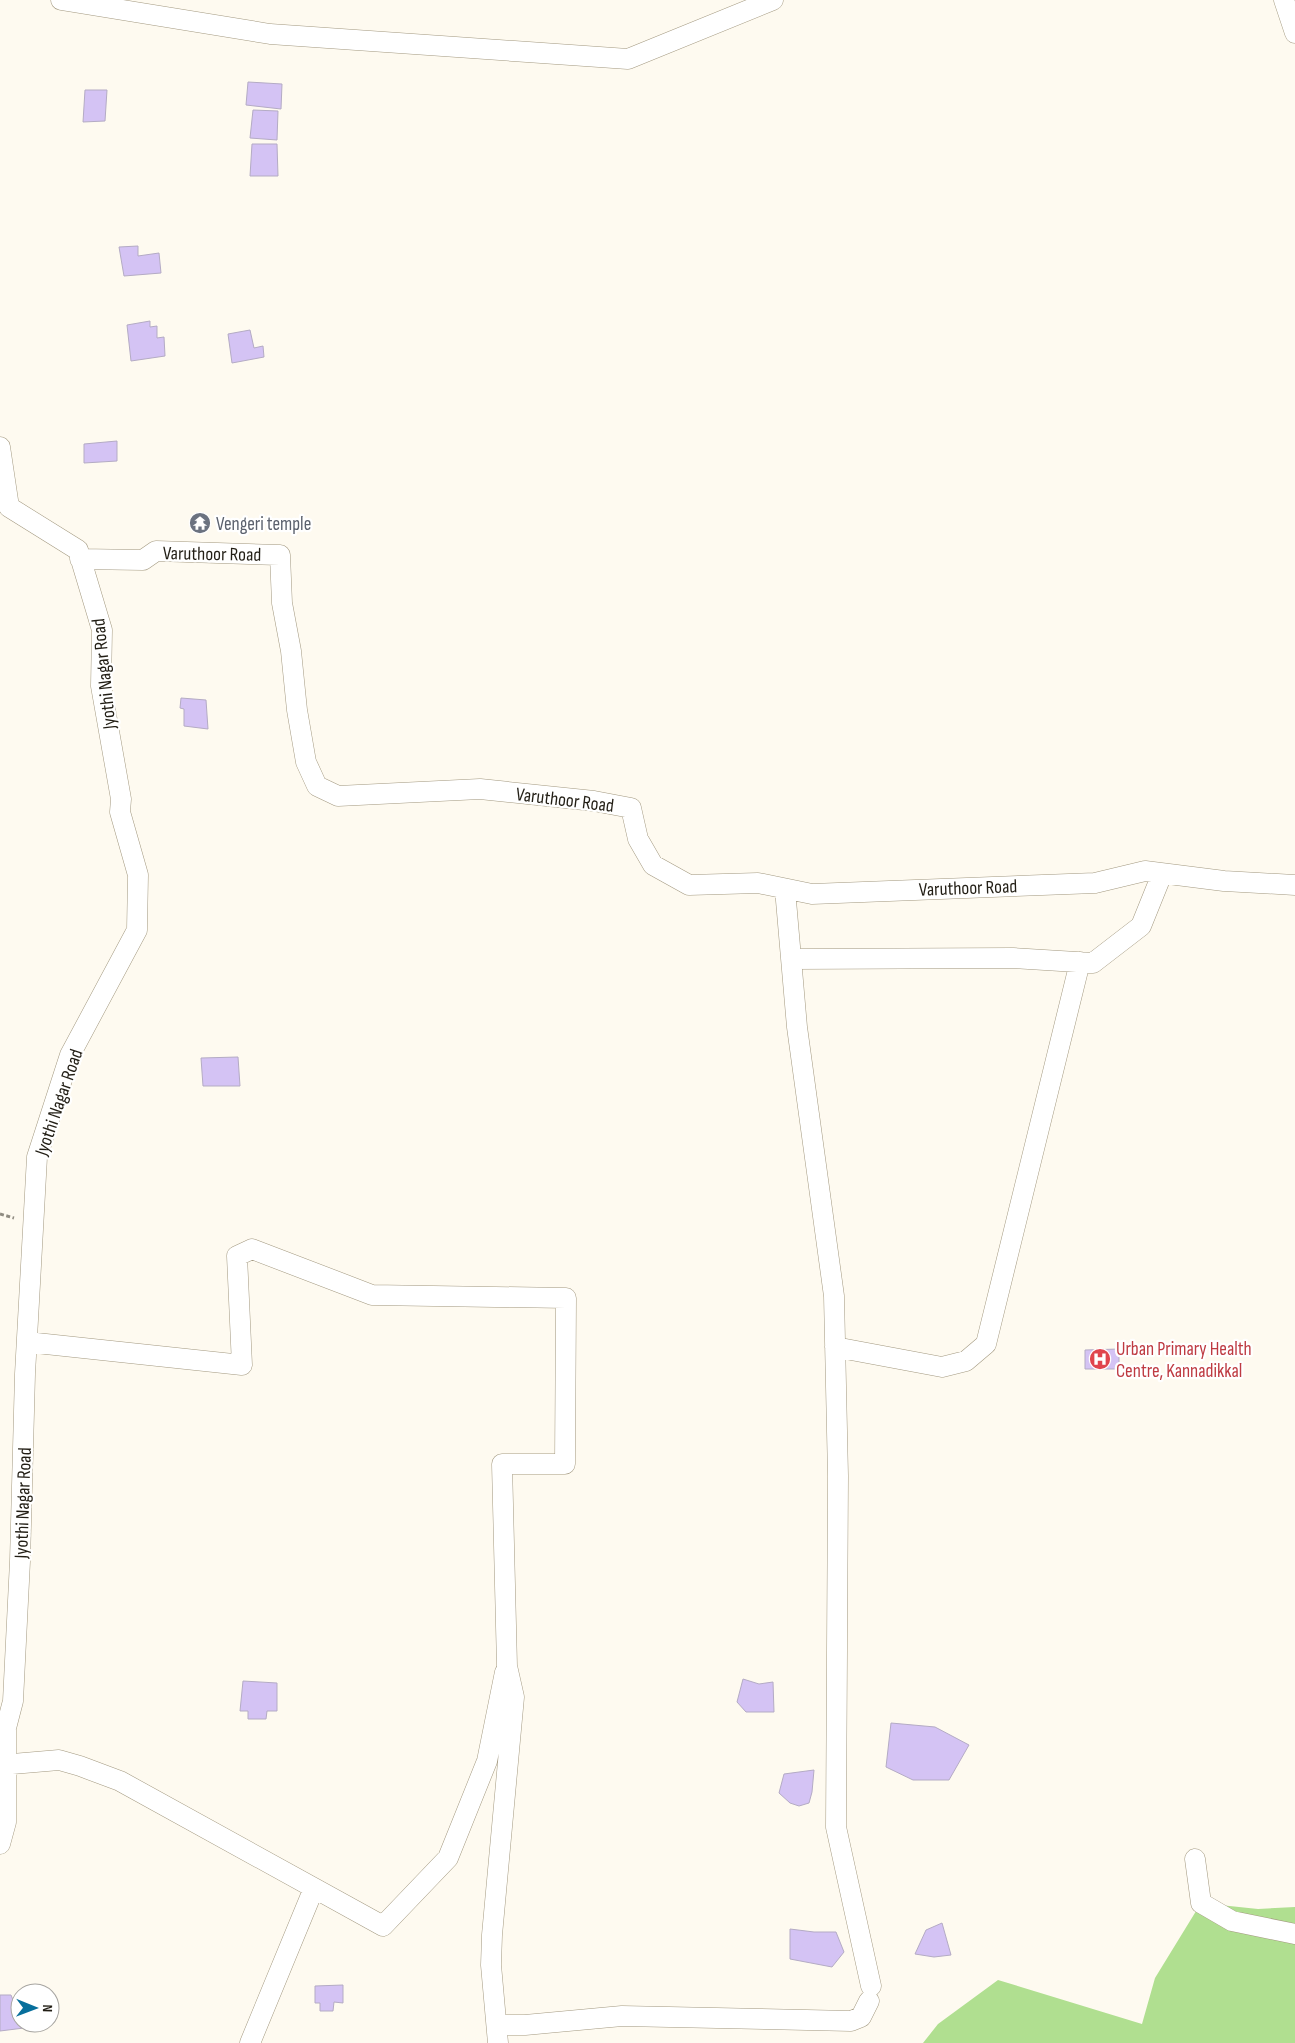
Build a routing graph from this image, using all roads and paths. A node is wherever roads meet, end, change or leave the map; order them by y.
1 (61, 0) edge
2 (773, 0) edge
3 (1284, 0) edge
4 (1295, 33) edge
5 (0, 447) edge
6 (80, 559) junction
7 (1162, 874) junction
8 (1295, 885) edge
9 (786, 889) junction
10 (793, 958) junction
11 (1080, 962) junction
12 (0, 1214) edge
13 (12, 1218) dead end
14 (27, 1342) junction
15 (835, 1347) junction
16 (507, 1666) junction
17 (3, 1765) edge
18 (0, 1844) edge
19 (1195, 1859) dead end
20 (314, 1888) junction
21 (1295, 1934) edge
22 (497, 2034) edge
23 (250, 2043) edge

1 - 2 street
3 - 4 street
5 - 6 street, Jyothi Nagar Road
6 - 9 street, Varuthoor Road
6 - 14 street, Jyothi Nagar Road
7 - 8 street, Varuthoor Road
7 - 9 street, Varuthoor Road
7 - 11 street
9 - 10 street
10 - 11 street
10 - 15 street
11 - 15 street
12 - 13 path
14 - 16 street
14 - 17 street, Jyothi Nagar Road
15 - 22 street
16 - 20 street
16 - 22 street
17 - 18 street, Jyothi Nagar Road
17 - 20 street
19 - 21 street
20 - 23 street

